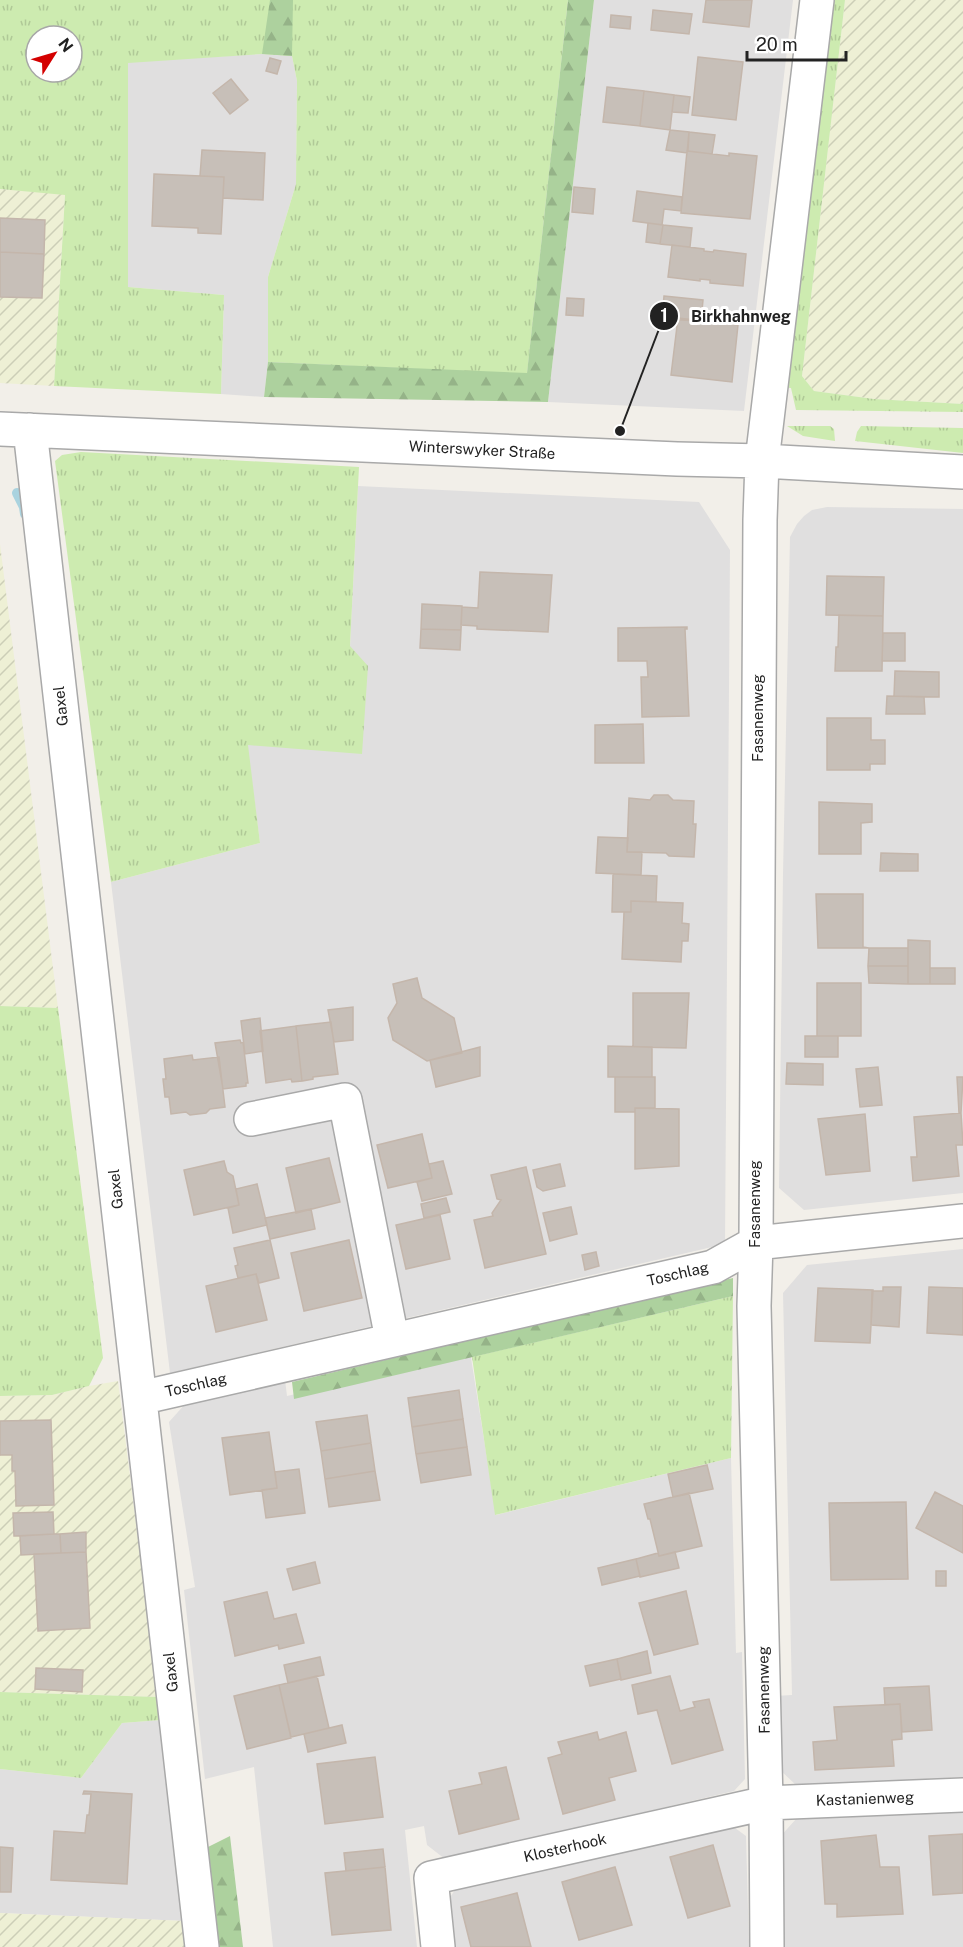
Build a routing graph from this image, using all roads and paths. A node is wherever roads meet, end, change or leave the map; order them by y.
1 (817, 0) edge
2 (15, 430) edge
3 (762, 461) junction
4 (963, 472) edge
5 (251, 1119) dead end
6 (963, 1221) edge
7 (756, 1243) junction
8 (392, 1339) junction
9 (140, 1398) junction
10 (963, 1795) edge
11 (766, 1803) junction
12 (202, 1947) edge
13 (438, 1947) edge
14 (767, 1947) edge

1 - 3 street, Fasanenweg
2 - 3 street, Winterswyker Straße
2 - 9 street, Gaxel
3 - 4 street, Winterswyker Straße
3 - 7 street, Fasanenweg
5 - 8 street
6 - 7 street, Toschlag
7 - 8 street, Toschlag
7 - 11 street, Fasanenweg
8 - 9 street, Toschlag
9 - 12 street, Gaxel
10 - 11 street, Kastanienweg
11 - 13 street, Klosterhook
11 - 14 street, Fasanenweg

